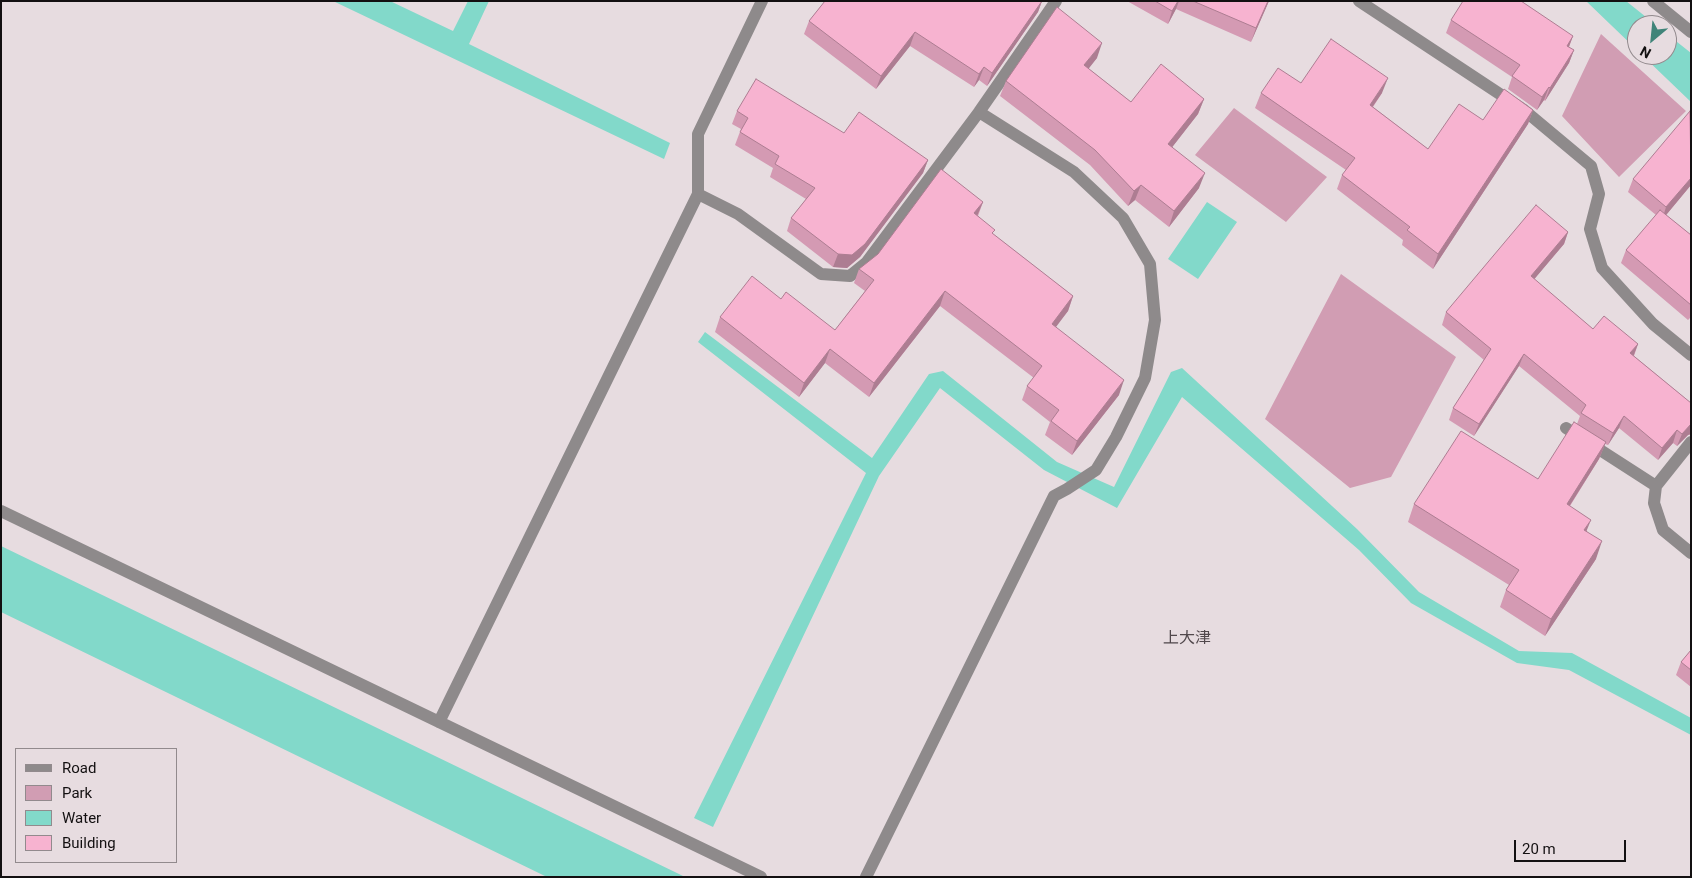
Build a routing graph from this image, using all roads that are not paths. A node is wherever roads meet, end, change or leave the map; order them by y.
1 (762, 1) edge
2 (1056, 1) edge
3 (1359, 1) edge
4 (1653, 1) edge
5 (1691, 32) edge
6 (979, 112) junction
7 (698, 194) junction
8 (1691, 355) edge
9 (1566, 428) dead end
10 (1691, 442) edge
11 (1656, 486) junction
12 (1, 511) edge
13 (1691, 552) edge
14 (439, 722) junction
15 (761, 877) edge
16 (866, 877) edge

1 - 7 street
2 - 6 street
3 - 8 street
4 - 5 street
6 - 7 street
6 - 16 street
7 - 14 street
9 - 11 street
10 - 11 street
11 - 13 street
12 - 14 street
14 - 15 street

